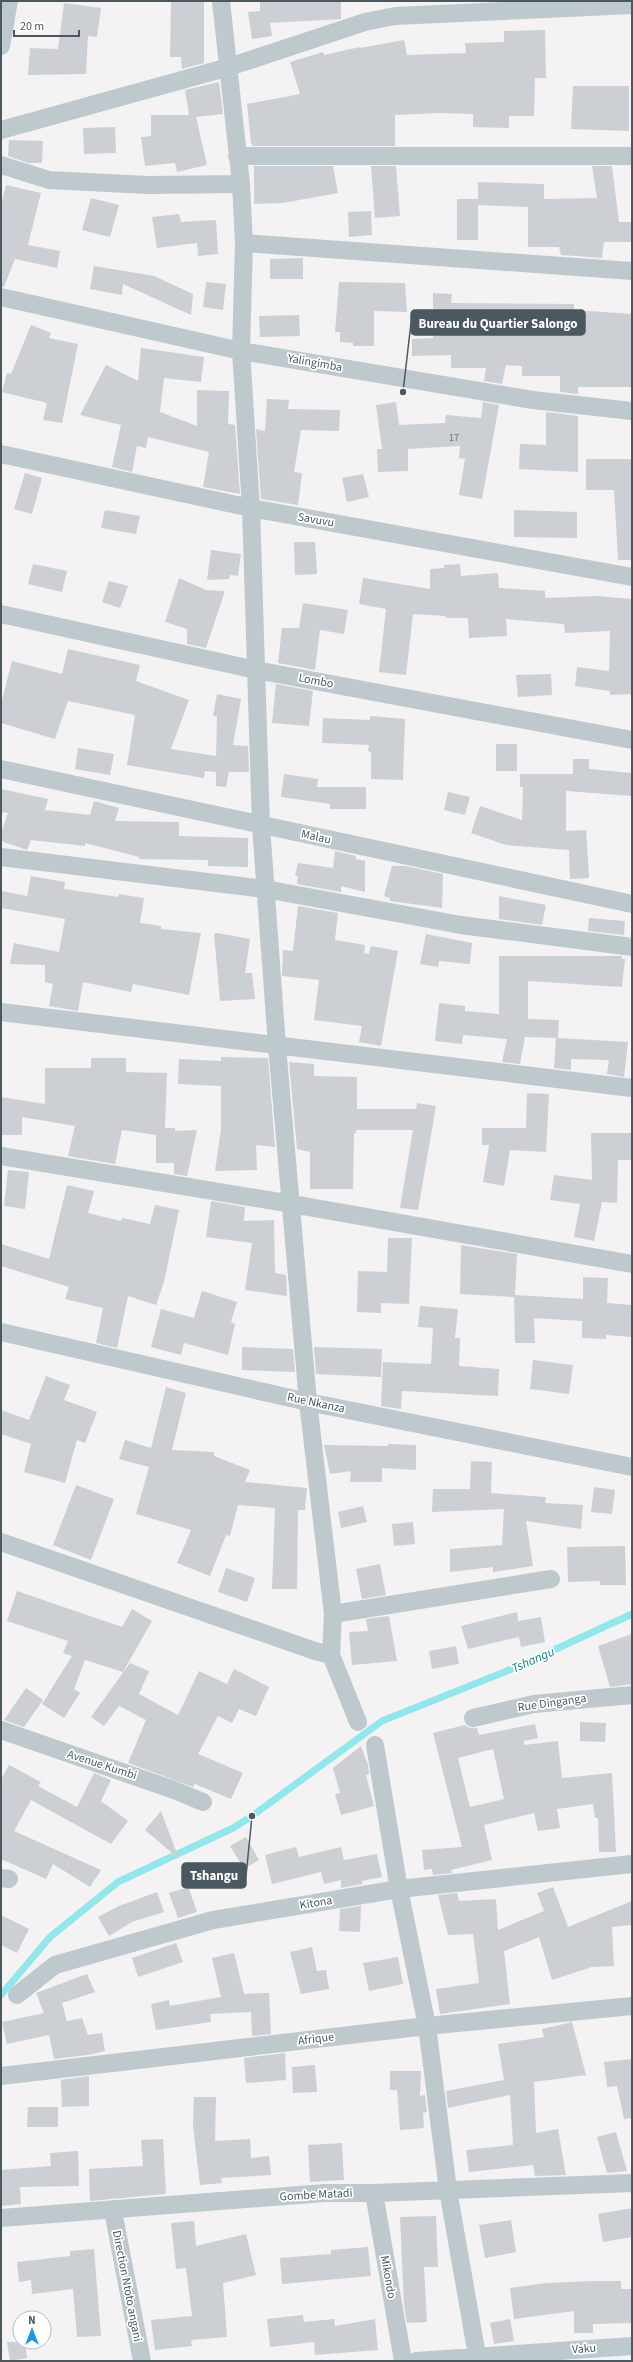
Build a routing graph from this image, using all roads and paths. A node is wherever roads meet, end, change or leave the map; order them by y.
1 (9, 1) edge
2 (221, 1) edge
3 (632, 5) edge
4 (1, 46) edge
5 (229, 67) junction
6 (1, 130) edge
7 (237, 156) junction
8 (632, 156) edge
9 (1, 165) edge
10 (240, 184) junction
11 (244, 243) junction
12 (632, 271) edge
13 (1, 297) edge
14 (241, 351) junction
15 (632, 411) edge
16 (1, 454) edge
17 (251, 508) junction
18 (632, 577) edge
19 (1, 614) edge
20 (256, 670) junction
21 (632, 740) edge
22 (1, 769) edge
23 (261, 826) junction
24 (1, 856) edge
25 (266, 889) junction
26 (632, 904) edge
27 (632, 947) edge
28 (1, 1012) edge
29 (277, 1046) junction
30 (632, 1088) edge
31 (1, 1156) edge
32 (292, 1204) junction
33 (632, 1264) edge
34 (1, 1332) edge
35 (308, 1402) junction
36 (632, 1467) edge
37 (1, 1542) edge
38 (551, 1579) dead end
39 (333, 1614) junction
40 (331, 1655) junction
41 (632, 1694) edge
42 (473, 1718) dead end
43 (358, 1722) dead end
44 (1, 1730) edge
45 (375, 1745) dead end
46 (203, 1802) dead end
47 (632, 1864) edge
48 (399, 1889) junction
49 (17, 1996) dead end
50 (632, 2006) edge
51 (428, 2026) junction
52 (1, 2076) edge
53 (632, 2183) edge
54 (448, 2190) junction
55 (374, 2193) junction
56 (113, 2211) junction
57 (1, 2218) edge
58 (632, 2346) edge
59 (478, 2359) edge
60 (142, 2361) edge
61 (403, 2361) edge
62 (416, 2361) edge

1 - 4 street
2 - 5 street
3 - 5 street
5 - 6 street
5 - 7 street
7 - 8 street
7 - 10 street
9 - 10 street
10 - 11 street
11 - 12 street
11 - 14 street
13 - 14 street, Yalingimba
14 - 15 street, Yalingimba
14 - 17 street
16 - 17 street, Savuvu
17 - 18 street, Savuvu
17 - 20 street
19 - 20 street, Lombo
20 - 21 street, Lombo
20 - 23 street
22 - 23 street, Malau
23 - 25 street
23 - 26 street, Malau
24 - 25 street
25 - 27 street
25 - 29 street
28 - 29 street
29 - 30 street
29 - 32 street
31 - 32 street
32 - 33 street
32 - 35 street
34 - 35 street, Rue Nkanza
35 - 36 street, Rue Nkanza
35 - 39 street
37 - 40 street
38 - 39 street
39 - 40 street
40 - 43 street
41 - 42 street, Rue Dinganga
44 - 46 street, Avenue Kumbi
45 - 48 street
47 - 48 street, Kitona
48 - 49 street, Kitona
48 - 51 street
50 - 51 street, Afrique
51 - 52 street, Afrique
51 - 54 street
53 - 54 street, Gombe Matadi
54 - 55 street, Gombe Matadi
54 - 59 street
55 - 56 street, Gombe Matadi
55 - 61 street, Mikondo
56 - 57 street, Gombe Matadi
56 - 60 street, Direction Ntoto angani
58 - 59 street, Vaku
59 - 62 street, Vaku

